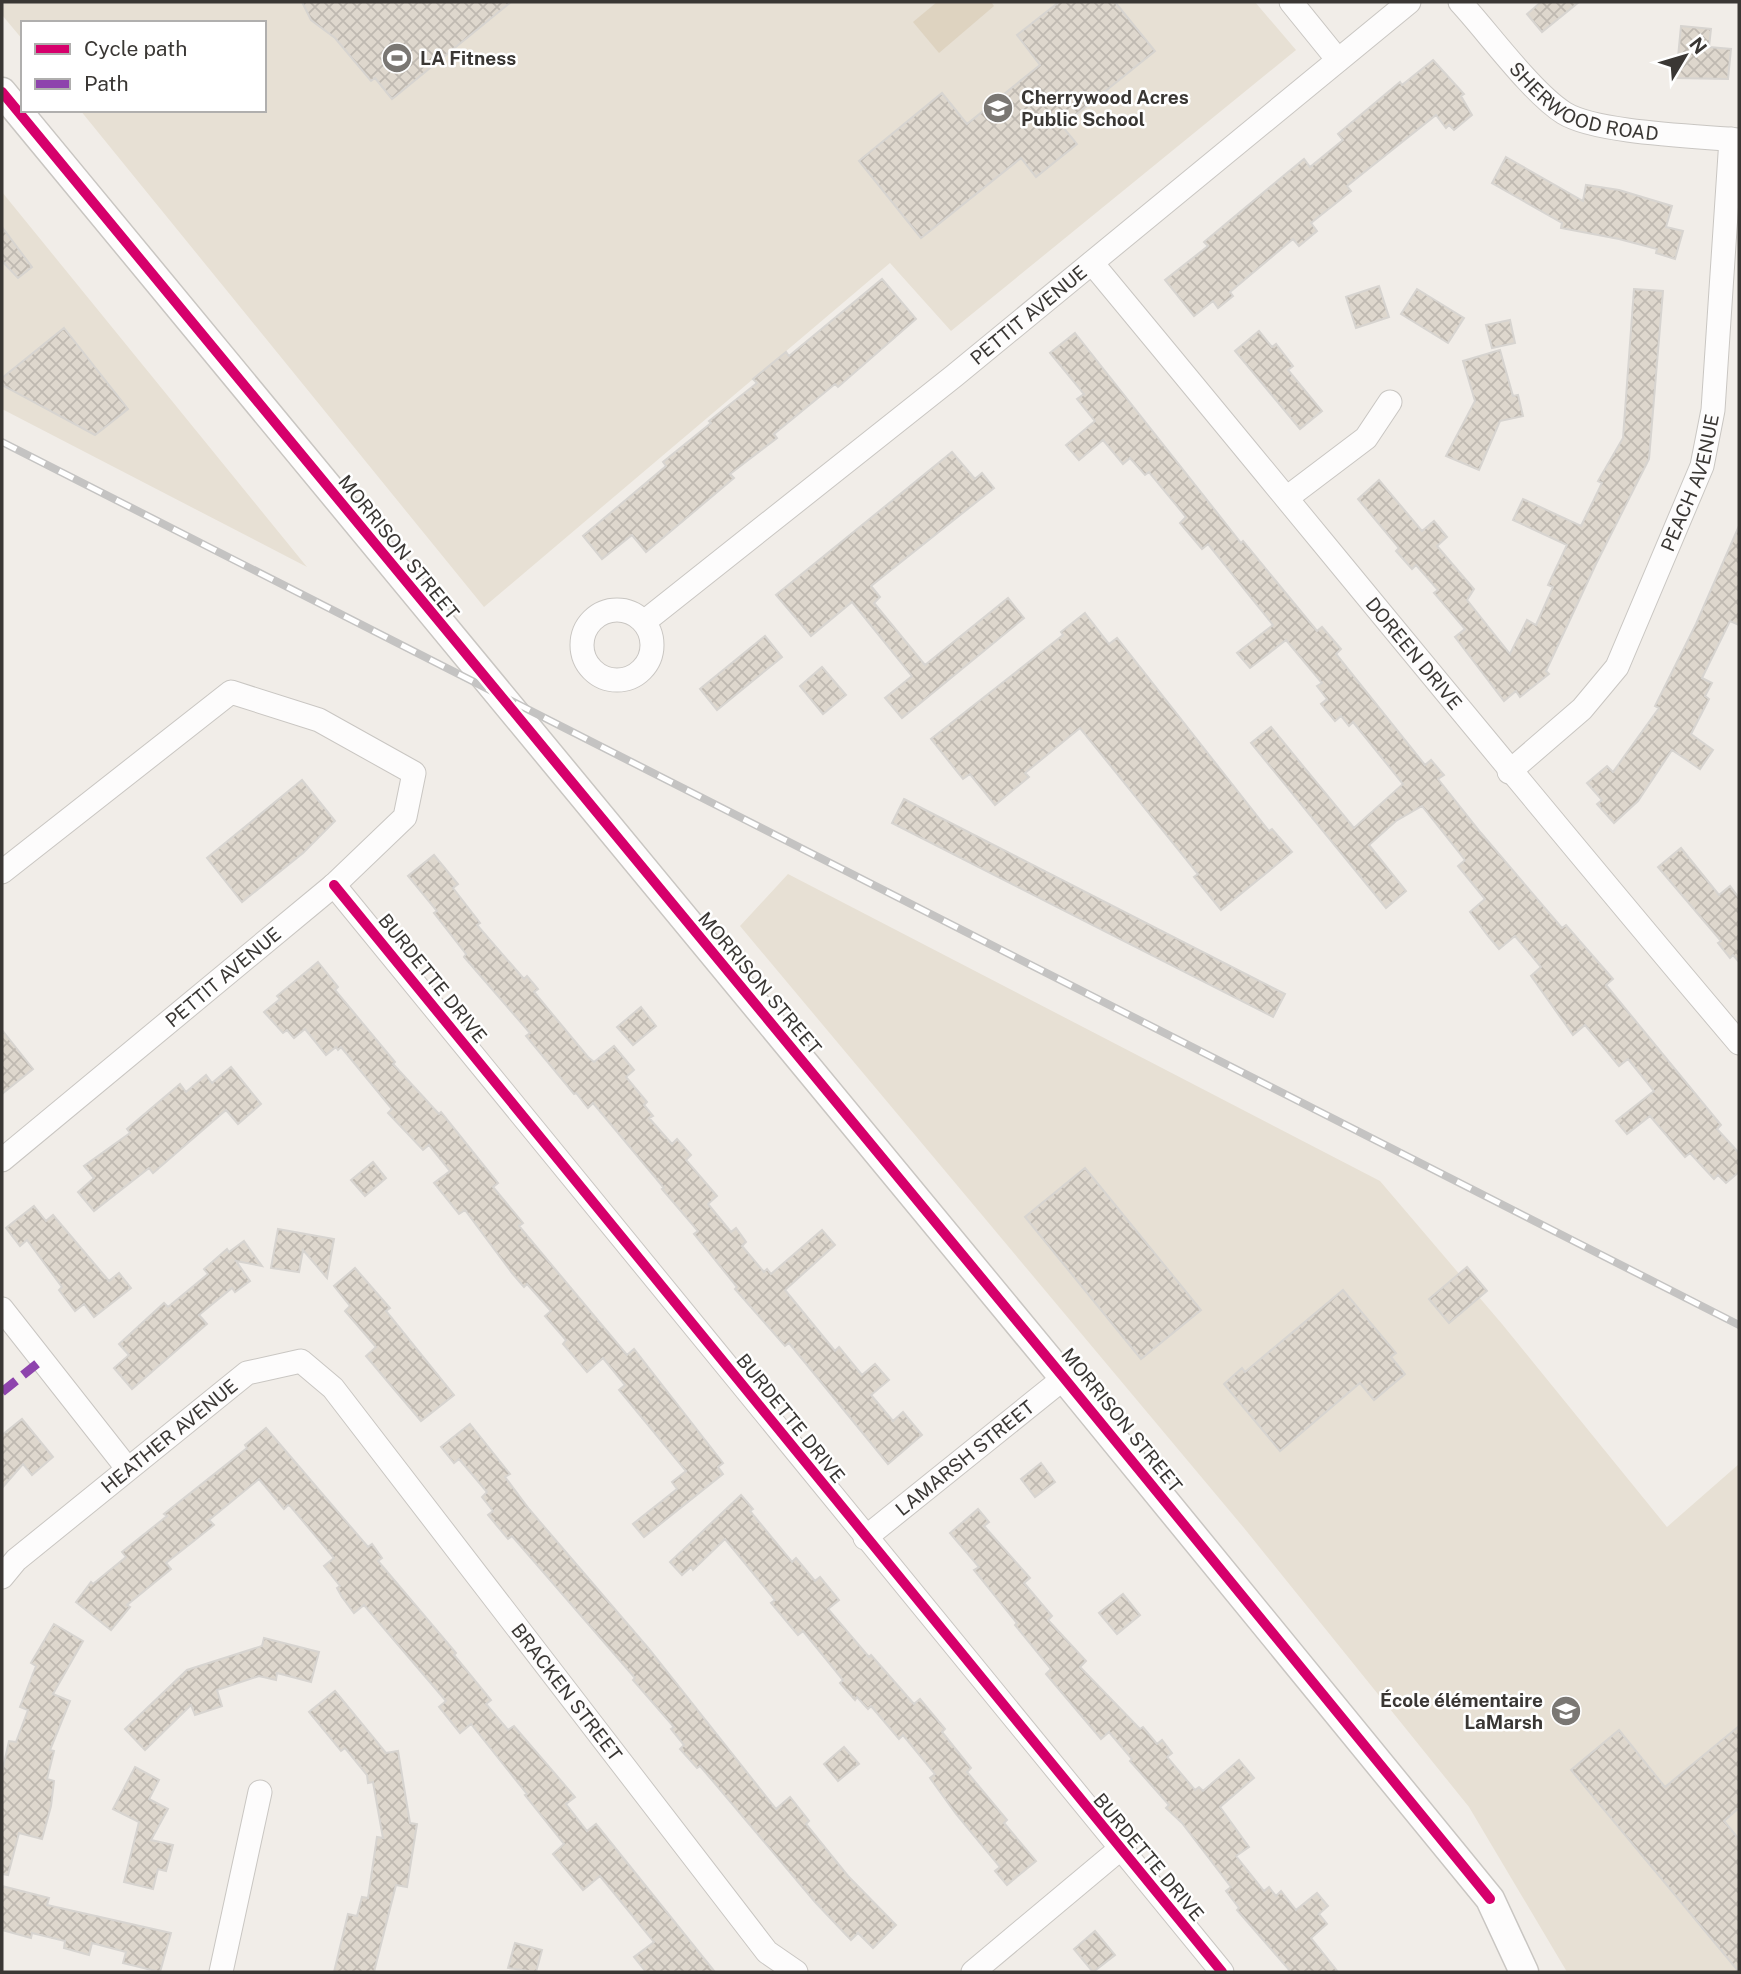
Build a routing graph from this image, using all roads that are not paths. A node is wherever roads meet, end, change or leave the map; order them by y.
1 (1291, 2) edge
2 (1409, 2) edge
3 (1461, 2) edge
4 (1338, 60) junction
5 (2, 92) edge
6 (1735, 139) edge
7 (1092, 263) junction
8 (1390, 402) dead end
9 (1288, 497) junction
10 (644, 622) dead end
11 (1509, 772) junction
12 (2, 872) edge
13 (334, 885) junction
14 (1739, 1043) edge
15 (2, 1160) edge
16 (2, 1309) edge
17 (1064, 1378) junction
18 (346, 1404) joint
19 (127, 1468) junction
20 (865, 1538) junction
21 (2, 1577) edge
22 (260, 1792) dead end
23 (1120, 1849) junction
24 (221, 1972) edge
25 (796, 1972) edge
26 (973, 1972) edge
27 (1222, 1972) edge
28 (1524, 1972) edge

1 - 4 street
2 - 4 street, PETTIT AVENUE
3 - 6 street, SHERWOOD ROAD
4 - 7 street, PETTIT AVENUE
5 - 17 street, MORRISON STREET
6 - 11 street, PEACH AVENUE
7 - 9 street, DOREEN DRIVE
7 - 10 street, PETTIT AVENUE
8 - 9 street
9 - 11 street, DOREEN DRIVE
11 - 14 street, DOREEN DRIVE
12 - 13 street, PETTIT AVENUE
13 - 15 street, PETTIT AVENUE
13 - 20 street, BURDETTE DRIVE
16 - 19 street
17 - 20 street, LAMARSH STREET
17 - 28 street, MORRISON STREET
18 - 19 street, HEATHER AVENUE
18 - 25 street, BRACKEN STREET
19 - 21 street, HEATHER AVENUE
20 - 23 street, BURDETTE DRIVE
22 - 24 street
23 - 26 street
23 - 27 street, BURDETTE DRIVE

